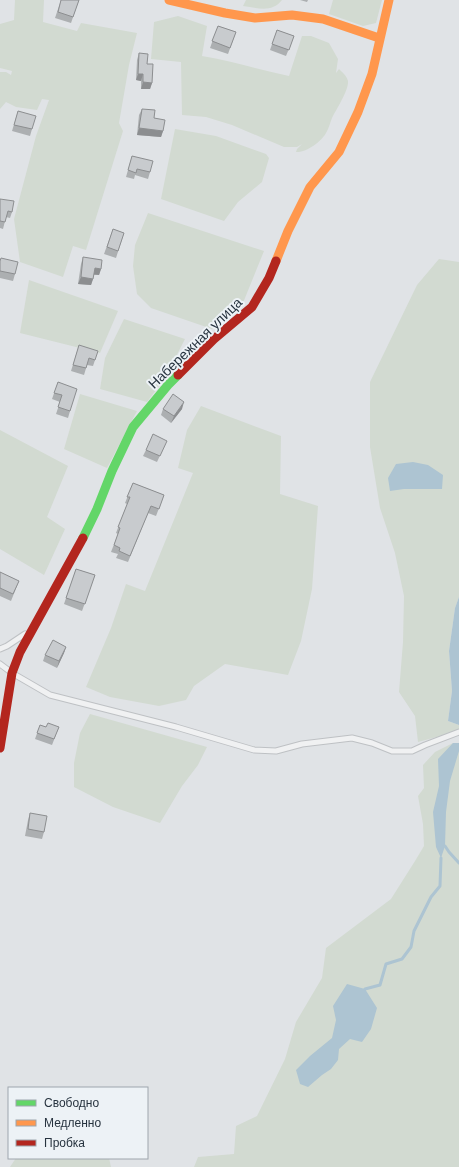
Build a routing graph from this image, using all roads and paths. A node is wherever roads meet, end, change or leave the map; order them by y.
1 (169, 0) edge
2 (389, 0) edge
3 (379, 38) junction
4 (34, 625) junction
5 (0, 649) edge
6 (0, 664) edge
7 (12, 673) junction
8 (459, 732) edge
9 (0, 748) edge

1 - 3 street
2 - 3 street, Набережная улица
3 - 4 street, Набережная улица
4 - 5 lane
4 - 7 street, Набережная улица
6 - 7 lane
7 - 8 lane
7 - 9 street, Набережная улица

